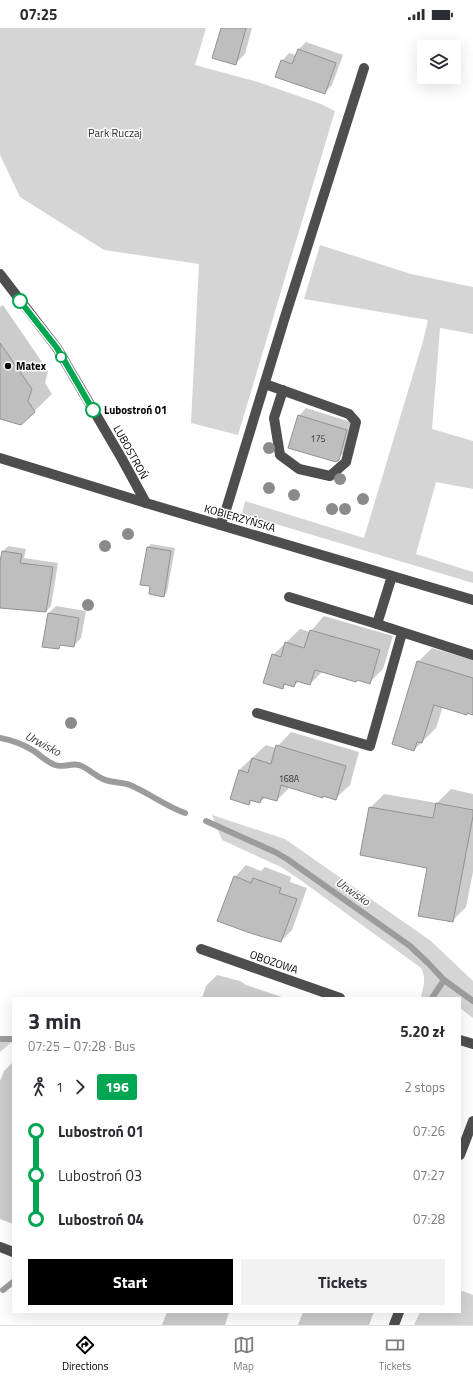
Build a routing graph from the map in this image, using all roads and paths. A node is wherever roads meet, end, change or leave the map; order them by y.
1 (364, 68) dead end
2 (0, 274) edge
3 (264, 384) junction
4 (283, 390) junction
5 (0, 458) edge
6 (146, 503) junction
7 (220, 525) junction
8 (392, 576) junction
9 (289, 597) dead end
10 (473, 600) edge
11 (377, 624) junction
12 (402, 633) junction
13 (473, 655) edge
14 (257, 713) dead end
15 (201, 949) dead end
16 (337, 997) edge
17 (461, 1040) edge
18 (473, 1044) edge
19 (473, 1121) edge
20 (461, 1151) edge
21 (0, 1247) edge
22 (12, 1252) edge
23 (399, 1313) edge
24 (394, 1325) edge

1 - 3 street
2 - 6 street, LUBOSTROŃ
3 - 4 street
3 - 7 street
4 - 4 street
5 - 6 street, KOBIERZYŃSKA
6 - 7 street, KOBIERZYŃSKA
7 - 8 street, KOBIERZYŃSKA
8 - 10 street, KOBIERZYŃSKA
8 - 11 street
9 - 11 street
11 - 12 street
12 - 13 street
12 - 14 street
15 - 16 street, OBOZOWA
17 - 18 street
19 - 20 street
21 - 22 street
23 - 24 street

